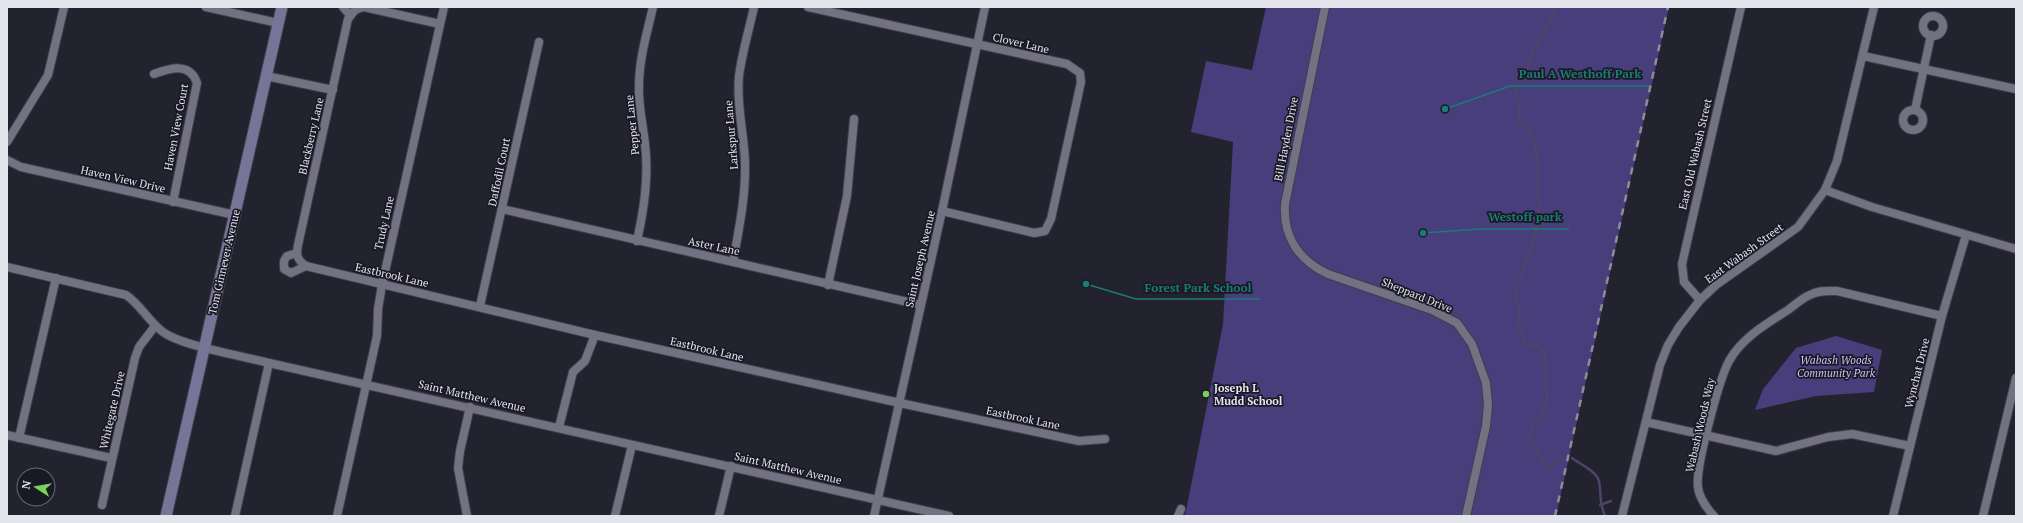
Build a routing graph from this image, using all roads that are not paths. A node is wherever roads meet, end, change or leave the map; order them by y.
1 (64, 7) edge
2 (206, 7) edge
3 (282, 7) edge
4 (343, 7) edge
5 (444, 7) edge
6 (653, 7) edge
7 (754, 7) edge
8 (808, 7) edge
9 (985, 7) edge
10 (1325, 7) edge
11 (1741, 7) edge
12 (1874, 7) edge
13 (361, 9) edge
14 (278, 23) junction
15 (440, 24) junction
16 (1931, 36) dead end
17 (539, 42) dead end
18 (977, 44) junction
19 (1863, 56) junction
20 (1924, 69) junction
21 (154, 74) dead end
22 (266, 76) junction
23 (2016, 89) edge
24 (333, 90) junction
25 (1915, 110) dead end
26 (854, 119) dead end
27 (7, 142) edge
28 (7, 160) edge
29 (1824, 190) junction
30 (173, 202) junction
31 (502, 209) junction
32 (942, 211) junction
33 (235, 214) junction
34 (1966, 236) junction
35 (637, 241) junction
36 (2016, 249) edge
37 (298, 257) junction
38 (733, 262) junction
39 (306, 266) junction
40 (7, 267) edge
41 (1314, 268) joint
42 (56, 278) junction
43 (382, 285) junction
44 (828, 285) junction
45 (1700, 300) junction
46 (480, 306) junction
47 (920, 306) junction
48 (1942, 316) junction
49 (155, 326) junction
50 (595, 335) junction
51 (205, 347) junction
52 (269, 363) junction
53 (2016, 378) edge
54 (367, 384) junction
55 (900, 403) junction
56 (470, 407) junction
57 (1646, 422) junction
58 (559, 427) junction
59 (7, 435) edge
60 (1707, 436) junction
61 (19, 438) junction
62 (1106, 439) dead end
63 (632, 445) junction
64 (1910, 446) junction
65 (111, 458) junction
66 (731, 466) junction
67 (878, 500) junction
68 (102, 505) dead end
69 (166, 516) edge
70 (235, 516) edge
71 (338, 516) edge
72 (467, 516) edge
73 (615, 516) edge
74 (719, 516) edge
75 (874, 516) edge
76 (949, 516) edge
77 (1466, 516) edge
78 (1622, 516) edge
79 (1714, 516) edge
80 (1893, 516) edge
81 (1983, 516) edge

1 - 27 street
2 - 14 street
3 - 14 main road, Tom Ginnever Avenue
4 - 13 street
5 - 15 street, Trudy Lane
6 - 35 street, Pepper Lane
7 - 38 street, Larkspur Lane
8 - 18 street, Clover Lane
9 - 18 street, Saint Joseph Avenue
10 - 41 street, Bill Hayden Drive
11 - 45 street, East Old Wabash Street
12 - 19 street, East Wabash Street
13 - 15 street
13 - 24 street, Blackberry Lane
14 - 22 main road, Tom Ginnever Avenue
15 - 43 street, Trudy Lane
16 - 20 street
17 - 31 street, Daffodil Court
18 - 32 street, Saint Joseph Avenue
18 - 32 street, Clover Lane
19 - 20 street
19 - 29 street, East Wabash Street
20 - 23 street
20 - 25 street
21 - 30 street, Haven View Court
22 - 24 street
22 - 33 main road, Tom Ginnever Avenue
24 - 37 street, Blackberry Lane
26 - 44 street
28 - 30 street, Haven View Drive
29 - 34 street
29 - 45 street, East Wabash Street
30 - 33 street, Haven View Drive
31 - 35 street, Aster Lane
31 - 46 street, Daffodil Court
32 - 47 street, Saint Joseph Avenue
33 - 51 main road, Tom Ginnever Avenue
34 - 36 street
34 - 48 street, Wynchat Drive
35 - 38 street, Aster Lane
37 - 39 street, Eastbrook Lane
37 - 39 street
38 - 44 street, Aster Lane
39 - 43 street, Eastbrook Lane
40 - 42 street, Saint Matthew Avenue
41 - 77 street, Sheppard Drive
42 - 49 street, Saint Matthew Avenue
42 - 61 street
43 - 46 street, Eastbrook Lane
43 - 54 street, Trudy Lane
44 - 47 street, Aster Lane
45 - 57 street, East Wabash Street
46 - 50 street, Eastbrook Lane
47 - 55 street, Saint Joseph Avenue
48 - 60 street, Wabash Woods Way
48 - 64 street, Wynchat Drive
49 - 51 street, Saint Matthew Avenue
49 - 65 street, Whitegate Drive
50 - 55 street, Eastbrook Lane
50 - 58 street
51 - 52 street, Saint Matthew Avenue
51 - 69 main road, Tom Ginnever Avenue
52 - 54 street, Saint Matthew Avenue
52 - 70 street
53 - 81 street
54 - 56 street, Saint Matthew Avenue
54 - 71 street, Trudy Lane
55 - 62 street, Eastbrook Lane
55 - 67 street, Saint Joseph Avenue
56 - 58 street, Saint Matthew Avenue
56 - 72 street
57 - 60 street
57 - 78 street, East Wabash Street
58 - 63 street, Saint Matthew Avenue
59 - 61 street
60 - 64 street
60 - 79 street, Wabash Woods Way
61 - 65 street
63 - 66 street, Saint Matthew Avenue
63 - 73 street
64 - 80 street, Wynchat Drive
65 - 68 street, Whitegate Drive
66 - 67 street, Saint Matthew Avenue
66 - 74 street
67 - 75 street, Saint Joseph Avenue
67 - 76 street, Saint Matthew Avenue

